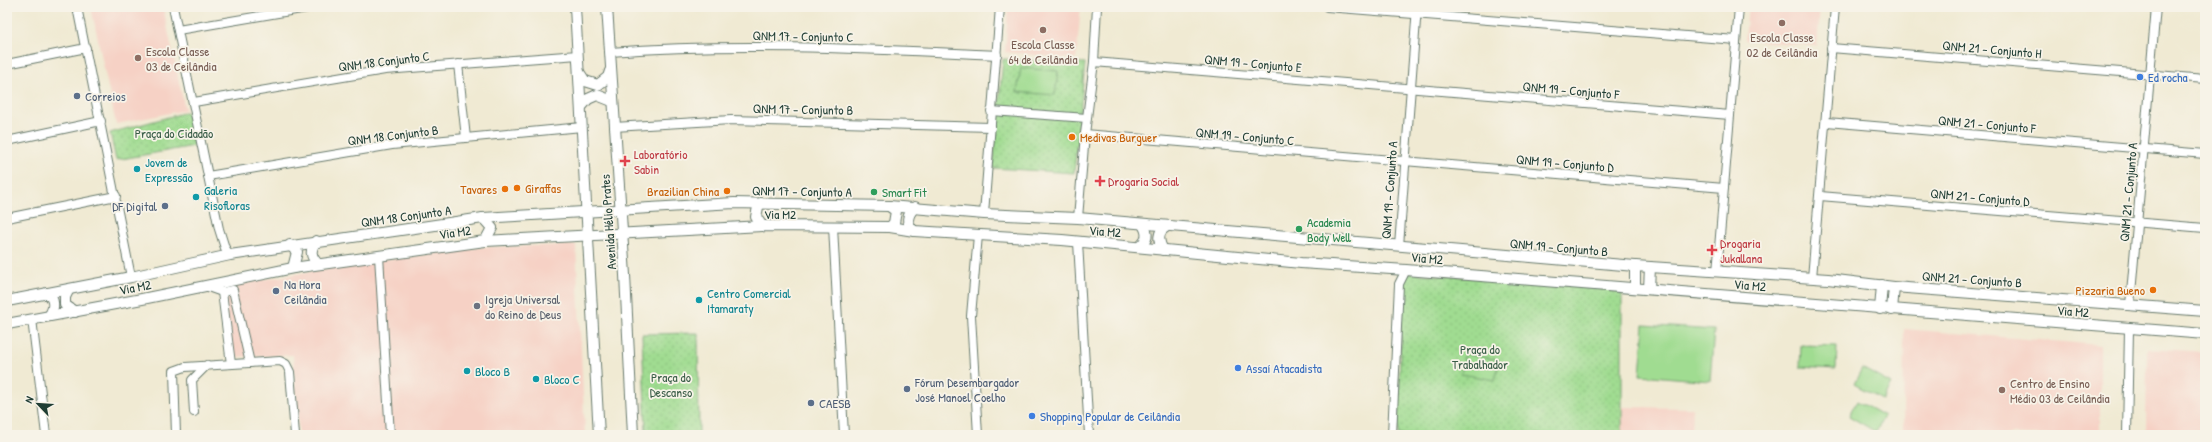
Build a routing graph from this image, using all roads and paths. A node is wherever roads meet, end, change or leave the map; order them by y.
1 (77, 7) edge
2 (173, 7) edge
3 (313, 7) edge
4 (575, 7) edge
5 (607, 7) edge
6 (1000, 7) edge
7 (1097, 7) edge
8 (1327, 7) edge
9 (1739, 7) edge
10 (1835, 7) edge
11 (2156, 7) edge
12 (1417, 11) edge
13 (178, 30) junction
14 (1736, 40) junction
15 (86, 48) junction
16 (1831, 48) junction
17 (610, 52) junction
18 (578, 54) junction
19 (997, 55) junction
20 (1094, 62) junction
21 (7, 64) edge
22 (458, 64) junction
23 (611, 70) junction
24 (579, 72) junction
25 (2150, 75) junction
26 (2205, 79) edge
27 (1410, 89) junction
28 (612, 101) junction
29 (194, 102) junction
30 (581, 107) junction
31 (991, 111) junction
32 (1730, 115) junction
33 (1087, 118) junction
34 (101, 121) junction
35 (1827, 122) junction
36 (582, 127) junction
37 (614, 127) junction
38 (991, 127) junction
39 (1085, 134) junction
40 (466, 138) junction
41 (7, 141) edge
42 (2144, 149) junction
43 (2205, 154) edge
44 (1404, 162) junction
45 (208, 176) junction
46 (1724, 188) junction
47 (116, 196) junction
48 (1820, 196) junction
49 (761, 203) junction
50 (889, 206) junction
51 (916, 208) junction
52 (620, 209) junction
53 (587, 211) junction
54 (984, 214) junction
55 (7, 218) edge
56 (483, 218) junction
57 (1078, 218) junction
58 (2139, 223) junction
59 (1143, 225) junction
60 (762, 226) junction
61 (833, 226) junction
62 (890, 227) junction
63 (1166, 227) junction
64 (2205, 228) edge
65 (914, 231) junction
66 (622, 232) junction
67 (588, 235) junction
68 (978, 236) junction
69 (316, 241) junction
70 (485, 241) junction
71 (1078, 242) junction
72 (290, 244) junction
73 (1399, 246) junction
74 (1139, 247) junction
75 (1163, 250) junction
76 (230, 255) junction
77 (379, 256) junction
78 (318, 264) junction
79 (1635, 266) junction
80 (1650, 267) junction
81 (293, 268) junction
82 (1389, 269) junction
83 (1406, 270) junction
84 (1717, 272) junction
85 (131, 277) junction
86 (1812, 278) junction
87 (1399, 284) junction
88 (205, 286) junction
89 (1882, 286) junction
90 (1894, 287) junction
91 (69, 288) junction
92 (1635, 288) junction
93 (1648, 290) junction
94 (222, 292) junction
95 (47, 293) junction
96 (7, 301) edge
97 (2130, 305) junction
98 (1880, 309) junction
99 (1892, 310) junction
100 (2205, 311) edge
101 (75, 312) junction
102 (49, 316) junction
103 (32, 319) junction
104 (7, 324) edge
105 (2129, 328) junction
106 (2205, 334) edge
107 (250, 362) junction
108 (231, 364) junction
109 (208, 365) junction
110 (194, 412) dead end
111 (46, 435) edge
112 (176, 435) edge
113 (295, 435) edge
114 (390, 435) edge
115 (599, 435) edge
116 (633, 435) edge
117 (844, 435) edge
118 (978, 435) edge
119 (1088, 435) edge
120 (1392, 435) edge
121 (2127, 435) edge

1 - 15 street
2 - 13 street
3 - 13 street
4 - 18 main road, Avenida Hélio Prates
5 - 17 main road, Avenida Hélio Prates
6 - 19 street
7 - 20 street
8 - 12 street
9 - 14 street
10 - 16 street
11 - 25 street, QNM 21 - Conjunto A
12 - 14 street
12 - 27 street, QNM 19 - Conjunto A
13 - 29 street
14 - 32 street
15 - 21 street
15 - 34 street
16 - 25 street, QNM 21 - Conjunto H
16 - 35 street
17 - 19 street, QNM 17 - Conjunto C
17 - 23 main road, Avenida Hélio Prates
18 - 22 street, QNM 18 Conjunto C
18 - 24 main road, Avenida Hélio Prates
19 - 31 street
20 - 27 street, QNM 19 - Conjunto E
20 - 33 street
22 - 29 street, QNM 18 Conjunto C
22 - 40 street
23 - 24 main road
23 - 28 main road, Avenida Hélio Prates
24 - 30 main road, Avenida Hélio Prates
25 - 26 street, QNM 21 - Conjunto H
25 - 42 street, QNM 21 - Conjunto A
27 - 32 street, QNM 19 - Conjunto F
27 - 44 street, QNM 19 - Conjunto A
28 - 30 main road
28 - 37 main road, Avenida Hélio Prates
29 - 45 street
30 - 36 main road, Avenida Hélio Prates
31 - 33 street
31 - 38 street
32 - 46 street
33 - 39 street
34 - 41 street
34 - 47 street
35 - 42 street, QNM 21 - Conjunto F
35 - 48 street
36 - 40 street, QNM 18 Conjunto B
36 - 53 main road, Avenida Hélio Prates
37 - 38 street, QNM 17 - Conjunto B
37 - 52 main road, Avenida Hélio Prates
38 - 54 street
39 - 44 street, QNM 19 - Conjunto C
39 - 57 street
40 - 45 street, QNM 18 Conjunto B
42 - 43 street, QNM 21 - Conjunto F
42 - 58 street, QNM 21 - Conjunto A
44 - 46 street, QNM 19 - Conjunto D
44 - 73 street, QNM 19 - Conjunto A
45 - 76 street
46 - 84 street
47 - 55 street
47 - 85 street
48 - 58 street, QNM 21 - Conjunto D
48 - 86 street
49 - 50 main road, QNM 17 - Conjunto A
49 - 52 main road, QNM 17 - Conjunto A
49 - 60 main road
50 - 51 main road, QNM 17 - Conjunto A
50 - 62 main road
51 - 54 main road, QNM 17 - Conjunto A
51 - 65 main road
52 - 53 main road
52 - 66 main road, Avenida Hélio Prates
53 - 56 main road, QNM 18 Conjunto A
53 - 67 main road, Avenida Hélio Prates
54 - 57 main road, Via M2
56 - 69 main road, QNM 18 Conjunto A
56 - 70 main road
57 - 59 main road, QNM 19 - Conjunto A
58 - 64 street, QNM 21 - Conjunto D
58 - 97 street, QNM 21 - Conjunto A
59 - 63 main road, QNM 19 - Conjunto A
59 - 74 main road
60 - 61 main road, Via M2
60 - 66 main road, Via M2
61 - 62 main road, Via M2
61 - 117 street
62 - 65 main road, Via M2
63 - 73 main road, QNM 19 - Conjunto A
63 - 75 main road
65 - 68 main road, Via M2
66 - 67 main road, Via M2
66 - 116 main road, Avenida Hélio Prates
67 - 70 main road, Via M2
67 - 115 main road, Avenida Hélio Prates
68 - 71 main road, Via M2
68 - 118 street
69 - 72 main road, QNM 18 Conjunto A
69 - 78 main road
70 - 77 main road, Via M2
71 - 74 main road, Via M2
71 - 119 street
72 - 76 main road, QNM 18 Conjunto A
72 - 81 main road
73 - 79 main road, QNM 19 - Conjunto B
74 - 75 main road, Via M2
75 - 82 main road, Via M2
76 - 85 main road, Via M2
77 - 78 main road, Via M2
77 - 114 street
78 - 81 main road, Via M2
79 - 80 main road, QNM 19 - Conjunto B
79 - 92 main road
80 - 84 main road, QNM 19 - Conjunto B
80 - 93 main road
81 - 88 main road, Via M2
82 - 83 main road, Via M2
82 - 87 street
83 - 87 street
83 - 92 main road, Via M2
84 - 86 main road, Via M2
85 - 91 main road, Via M2
86 - 89 main road, QNM 21 - Conjunto B
87 - 120 street
88 - 94 street
88 - 101 main road, Via M2
89 - 90 main road, QNM 21 - Conjunto B
89 - 98 main road
90 - 97 main road, QNM 21 - Conjunto B
90 - 99 main road
91 - 95 main road, Via M2
91 - 101 main road
92 - 93 main road, Via M2
93 - 98 main road, Via M2
94 - 107 street
94 - 108 street
95 - 96 main road, Via M2
95 - 102 main road
97 - 100 main road
98 - 99 main road, Via M2
99 - 105 main road, Via M2
101 - 102 main road, Via M2
102 - 103 main road, Via M2
103 - 104 main road, Via M2
103 - 111 street
105 - 106 main road, Via M2
105 - 121 street
107 - 108 street
107 - 113 street
108 - 109 street
109 - 110 street
109 - 112 street

